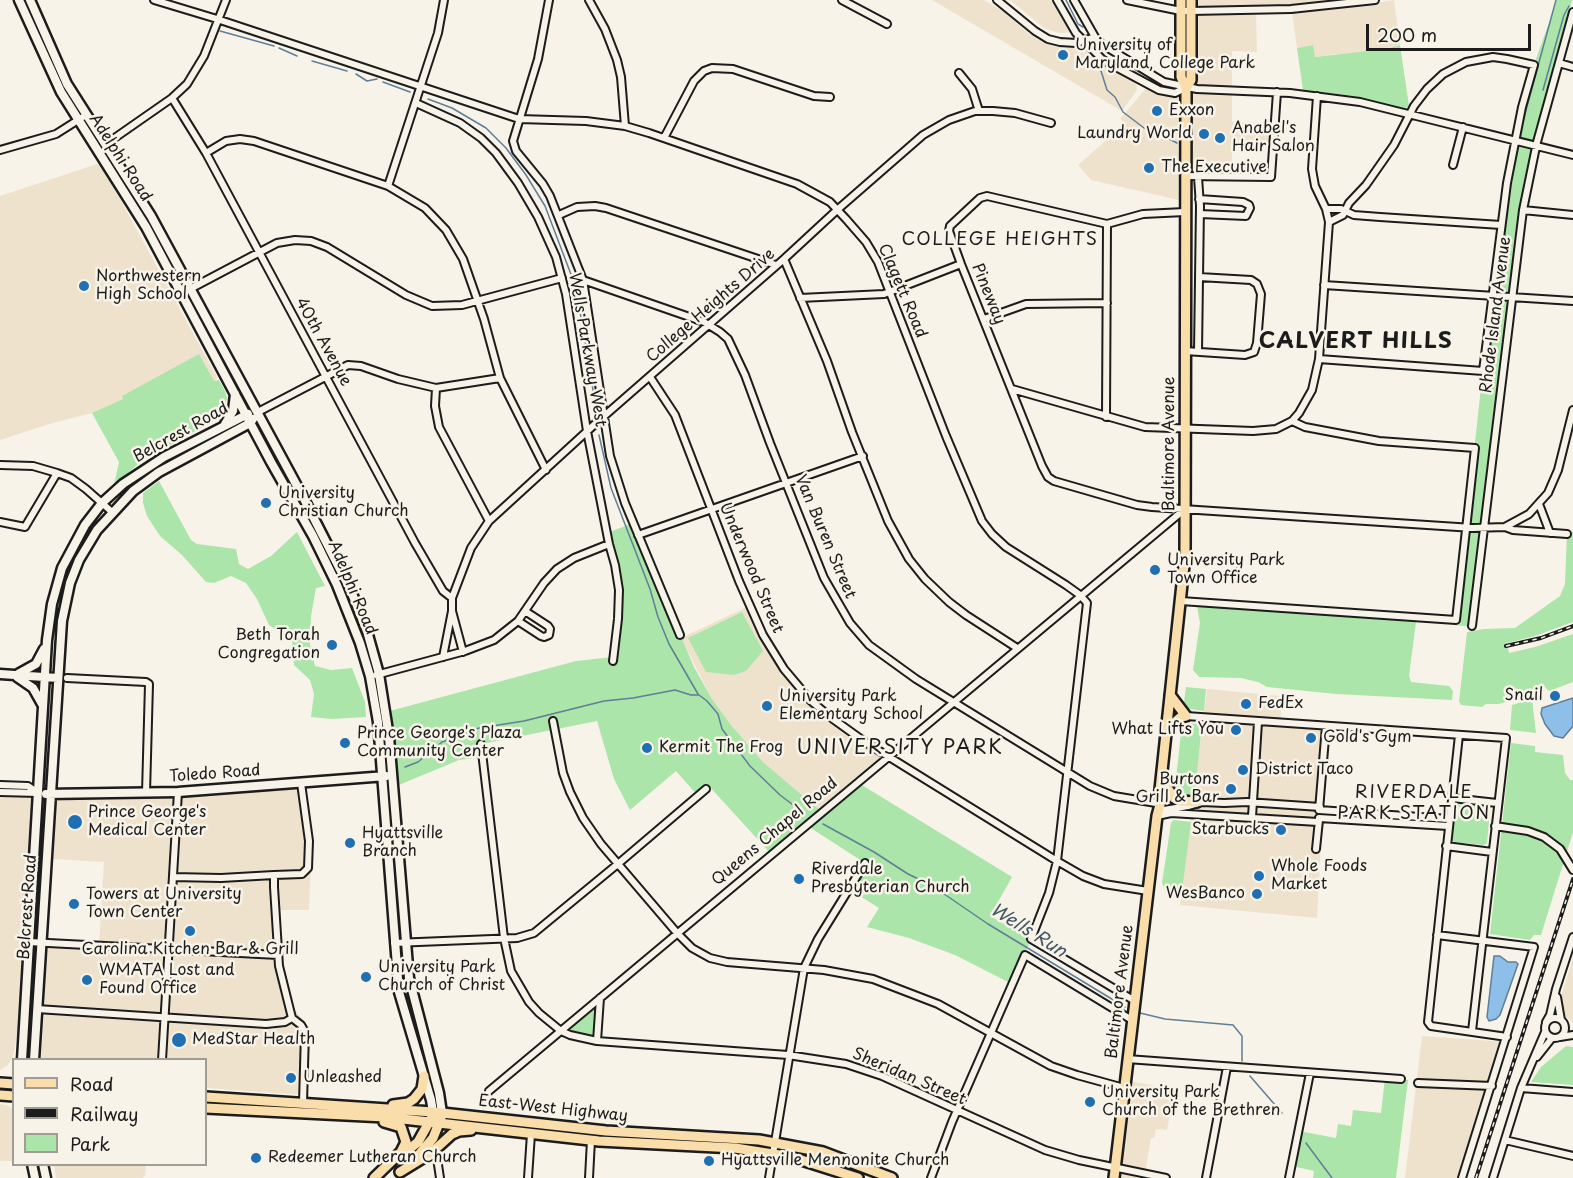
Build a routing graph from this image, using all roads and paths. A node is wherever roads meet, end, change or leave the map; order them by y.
1 (19, 0) edge
2 (30, 0) edge
3 (154, 0) edge
4 (226, 0) edge
5 (444, 0) edge
6 (549, 0) edge
7 (589, 0) edge
8 (842, 0) edge
9 (997, 0) edge
10 (1057, 0) edge
11 (1074, 0) edge
12 (1127, 0) edge
13 (1181, 0) edge
14 (1191, 0) edge
15 (1375, 0) edge
16 (1333, 3) edge
17 (1186, 11) junction
18 (1573, 12) edge
19 (217, 19) junction
20 (887, 24) dead end
21 (1095, 37) junction
22 (1083, 42) junction
23 (1559, 63) junction
24 (1573, 67) edge
25 (959, 73) dead end
26 (421, 87) junction
27 (1186, 88) junction
28 (1277, 93) junction
29 (1317, 96) junction
30 (830, 97) dead end
31 (172, 98) junction
32 (416, 103) junction
33 (979, 111) junction
34 (1412, 113) junction
35 (86, 115) junction
36 (519, 119) junction
37 (78, 120) junction
38 (1052, 123) dead end
39 (626, 126) junction
40 (1463, 127) junction
41 (664, 138) junction
42 (1515, 141) junction
43 (106, 144) junction
44 (1536, 146) junction
45 (0, 150) edge
46 (206, 153) junction
47 (1573, 156) edge
48 (1453, 165) dead end
49 (1185, 176) junction
50 (1198, 177) junction
51 (388, 186) junction
52 (1199, 199) junction
53 (1326, 209) junction
54 (837, 210) junction
55 (1523, 210) junction
56 (1345, 211) junction
57 (1185, 212) junction
58 (1200, 214) junction
59 (559, 215) junction
60 (1573, 215) edge
61 (1329, 222) junction
62 (1107, 224) junction
63 (1501, 225) junction
64 (258, 253) junction
65 (784, 259) junction
66 (961, 264) junction
67 (776, 265) junction
68 (1199, 277) junction
69 (562, 278) junction
70 (583, 280) junction
71 (1324, 285) junction
72 (186, 292) junction
73 (890, 292) junction
74 (1491, 296) junction
75 (1511, 297) junction
76 (800, 298) junction
77 (478, 301) junction
78 (1573, 301) edge
79 (1107, 303) junction
80 (984, 319) junction
81 (710, 324) junction
82 (1185, 351) junction
83 (1198, 352) junction
84 (1319, 359) junction
85 (326, 376) junction
86 (500, 378) junction
87 (650, 378) junction
88 (436, 388) junction
89 (1012, 389) junction
90 (235, 394) junction
91 (1573, 410) edge
92 (258, 412) junction
93 (246, 414) junction
94 (604, 416) junction
95 (1106, 417) junction
96 (1292, 421) junction
97 (250, 423) junction
98 (222, 427) junction
99 (1185, 429) junction
100 (588, 431) junction
101 (863, 456) junction
102 (0, 465) edge
103 (546, 470) junction
104 (57, 473) junction
105 (788, 483) junction
106 (102, 503) junction
107 (1539, 504) junction
108 (712, 508) junction
109 (1169, 508) junction
110 (1183, 509) junction
111 (112, 512) junction
112 (489, 521) junction
113 (0, 522) edge
114 (1162, 526) junction
115 (1466, 527) junction
116 (1505, 527) junction
117 (1484, 528) junction
118 (1550, 533) junction
119 (1568, 534) dead end
120 (638, 535) junction
121 (609, 544) junction
122 (1080, 595) junction
123 (452, 598) junction
124 (1181, 601) junction
125 (452, 610) junction
126 (525, 611) junction
127 (518, 621) junction
128 (1472, 626) dead end
129 (680, 635) dead end
130 (47, 640) junction
131 (1017, 648) junction
132 (463, 652) junction
133 (443, 657) junction
134 (613, 661) dead end
135 (0, 674) edge
136 (380, 674) junction
137 (14, 675) junction
138 (370, 676) junction
139 (45, 678) junction
140 (62, 678) junction
141 (1170, 695) junction
142 (953, 702) junction
143 (43, 709) junction
144 (1186, 716) junction
145 (553, 721) dead end
146 (1258, 722) junction
147 (1326, 726) junction
148 (1168, 728) junction
149 (1459, 735) junction
150 (482, 744) dead end
151 (889, 756) junction
152 (1067, 773) junction
153 (393, 776) junction
154 (383, 777) junction
155 (1162, 780) junction
156 (301, 783) junction
157 (0, 785) edge
158 (706, 789) dead end
159 (0, 792) edge
160 (178, 792) junction
161 (38, 793) junction
162 (146, 793) junction
163 (50, 794) junction
164 (1452, 798) junction
165 (1197, 802) junction
166 (1253, 802) junction
167 (1497, 803) junction
168 (1157, 807) junction
169 (1319, 814) junction
170 (1252, 817) junction
171 (1449, 823) junction
172 (1495, 826) junction
173 (1446, 846) junction
174 (1316, 849) dead end
175 (1492, 852) junction
176 (1057, 861) junction
177 (619, 863) junction
178 (865, 863) dead end
179 (1573, 870) edge
180 (274, 875) junction
181 (173, 877) junction
182 (1148, 891) junction
183 (677, 933) junction
184 (1437, 935) junction
185 (1573, 937) edge
186 (504, 938) junction
187 (1482, 940) junction
188 (29, 942) junction
189 (41, 943) junction
190 (394, 943) junction
191 (406, 943) junction
192 (169, 951) junction
193 (278, 955) junction
194 (804, 968) junction
195 (1556, 988) junction
196 (600, 998) junction
197 (1135, 1001) junction
198 (37, 1009) junction
199 (165, 1017) junction
200 (292, 1018) junction
201 (1132, 1020) junction
202 (1546, 1022) junction
203 (1563, 1022) junction
204 (1573, 1028) edge
205 (561, 1030) junction
206 (1472, 1031) junction
207 (1545, 1032) junction
208 (991, 1034) junction
209 (1573, 1035) edge
210 (1507, 1036) junction
211 (1554, 1038) junction
212 (597, 1041) junction
213 (788, 1055) junction
214 (22, 1058) edge
215 (34, 1058) edge
216 (162, 1058) edge
217 (1127, 1059) junction
218 (1533, 1062) junction
219 (1227, 1067) junction
220 (1310, 1073) junction
221 (424, 1076) junction
222 (1401, 1079) dead end
223 (1418, 1083) dead end
224 (1492, 1086) junction
225 (1124, 1088) junction
226 (1521, 1089) junction
227 (489, 1091) dead end
228 (1573, 1092) edge
229 (207, 1097) edge
230 (303, 1103) junction
231 (335, 1105) junction
232 (207, 1108) edge
233 (238, 1110) junction
234 (957, 1112) junction
235 (320, 1115) junction
236 (436, 1117) junction
237 (507, 1131) junction
238 (531, 1134) junction
239 (591, 1140) junction
240 (1505, 1140) junction
241 (776, 1142) junction
242 (773, 1153) junction
243 (1573, 1156) edge
244 (437, 1158) dead end
245 (1115, 1167) junction
246 (396, 1175) edge
247 (854, 1177) edge
248 (375, 1178) edge
249 (440, 1178) edge
250 (528, 1178) edge
251 (589, 1178) edge
252 (769, 1178) edge
253 (892, 1178) edge
254 (931, 1178) edge
255 (1114, 1178) edge
256 (1166, 1178) edge
257 (1206, 1178) edge
258 (1289, 1178) edge
259 (1462, 1178) edge
260 (1493, 1178) edge

1 - 37 main road, Adelphi Road
2 - 35 main road, Adelphi Road
3 - 19 street, Clagett Road
4 - 19 street
5 - 26 street
6 - 36 street
7 - 39 street
8 - 20 street
9 - 22 street
10 - 22 street
11 - 21 street
12 - 17 street
13 - 17 main road, Baltimore Avenue
14 - 17 main road, Baltimore Avenue
15 - 16 street
16 - 17 street
17 - 27 main road, Baltimore Avenue
18 - 23 street, Rhode Island Avenue
19 - 26 street, Clagett Road
19 - 31 street
21 - 22 street
21 - 27 street
22 - 27 street
23 - 24 street
23 - 44 street, Rhode Island Avenue
25 - 33 street
26 - 32 street
26 - 36 street, Clagett Road
27 - 28 street
27 - 49 main road, Baltimore Avenue
28 - 29 street
28 - 50 street
29 - 34 street
29 - 53 street
30 - 41 street
31 - 43 street
31 - 46 street, 40th Avenue
32 - 51 street
32 - 69 street, Wells Parkway West
33 - 38 street, College Heights Drive
33 - 54 street, College Heights Drive
34 - 40 street
34 - 42 street, Rhode Island Avenue
34 - 56 street
35 - 37 street
35 - 43 main road, Adelphi Road
36 - 39 street, Clagett Road
36 - 59 street
37 - 45 street
37 - 72 main road, Adelphi Road
39 - 41 street, Clagett Road
40 - 42 street
40 - 48 street
41 - 54 street, Clagett Road
42 - 44 street
42 - 63 street, Rhode Island Avenue
43 - 72 main road, Adelphi Road
44 - 47 street
44 - 55 street, Rhode Island Avenue
46 - 51 street
46 - 64 street, 40th Avenue
49 - 50 street
49 - 57 main road, Baltimore Avenue
50 - 52 street
51 - 77 street
52 - 58 street
52 - 58 street
53 - 56 street
53 - 61 street
54 - 65 street, College Heights Drive
54 - 73 street, Clagett Road
55 - 60 street
55 - 75 street, Rhode Island Avenue
56 - 61 street
56 - 63 street
57 - 62 street, Pineway
57 - 82 main road, Baltimore Avenue
58 - 68 street
59 - 67 street
59 - 70 street
61 - 71 street
62 - 66 street, Pineway
62 - 79 street
63 - 74 street, Rhode Island Avenue
64 - 72 street
64 - 77 street
64 - 85 street, 40th Avenue
65 - 67 street, College Heights Drive
65 - 76 street
66 - 73 street
66 - 80 street, Pineway
67 - 81 street, College Heights Drive
68 - 83 street
68 - 83 street
69 - 77 street
69 - 100 street, Wells Parkway West
70 - 81 street, Van Buren Street
70 - 94 street
71 - 74 street
71 - 84 street
72 - 90 main road, Adelphi Road
72 - 92 main road, Adelphi Road
73 - 76 street
73 - 122 street, Clagett Road
74 - 75 street
74 - 84 street, Rhode Island Avenue
75 - 78 street
75 - 117 street, Rhode Island Avenue
76 - 101 street
77 - 86 street
79 - 80 street
79 - 95 street
80 - 89 street, Pineway
81 - 87 street, College Heights Drive
81 - 105 street, Van Buren Street
82 - 83 street
82 - 99 main road, Baltimore Avenue
84 - 96 street
85 - 88 street
85 - 92 street
85 - 123 street, 40th Avenue
86 - 88 street
86 - 103 street
87 - 94 street, College Heights Drive
87 - 108 street, Underwood Street
88 - 112 street
89 - 95 street
89 - 109 street, Pineway
90 - 93 main road, Adelphi Road
90 - 98 main road
91 - 107 street
92 - 93 main road, Belcrest Road
92 - 97 main road, Belcrest Road
92 - 136 main road, Adelphi Road
93 - 97 main road, Adelphi Road
93 - 98 main road, Belcrest Road
94 - 100 street, College Heights Drive
94 - 120 street
95 - 99 street
96 - 99 street
96 - 115 street
97 - 111 main road, Belcrest Road
97 - 138 main road, Adelphi Road
98 - 106 main road, Belcrest Road
99 - 110 main road, Baltimore Avenue
100 - 103 street, College Heights Drive
100 - 121 street, Wells Parkway West
101 - 105 street
101 - 131 street
102 - 104 street
103 - 112 street, College Heights Drive
104 - 106 street
104 - 113 street
105 - 108 street
105 - 142 street, Van Buren Street
106 - 111 street
106 - 130 main road, Belcrest Road
107 - 116 street
107 - 118 street
108 - 120 street
108 - 151 street, Underwood Street
109 - 110 street, Pineway
109 - 114 street, Queens Chapel Road
110 - 114 street, Queens Chapel Road
110 - 115 street, Pineway
110 - 124 main road, Baltimore Avenue
111 - 140 main road, Belcrest Road
112 - 123 street, College Heights Drive
114 - 122 street, Queens Chapel Road
115 - 117 street, Pineway
115 - 124 street
116 - 117 street, Pineway
116 - 118 street
117 - 128 street, Rhode Island Avenue
118 - 119 street
120 - 129 street
121 - 126 street
121 - 134 street, Wells Parkway West
122 - 131 street, Queens Chapel Road
122 - 152 street
123 - 125 street, College Heights Drive
124 - 141 main road, Baltimore Avenue
125 - 132 street, College Heights Drive
125 - 133 street, College Heights Drive
126 - 127 street
126 - 127 street
127 - 132 street
130 - 137 main road
130 - 139 main road, Belcrest Road
131 - 142 street, Queens Chapel Road
132 - 133 street
133 - 136 street
135 - 137 main road
136 - 138 street
136 - 153 main road, Adelphi Road
137 - 139 main road
137 - 143 main road
138 - 154 main road, Adelphi Road
139 - 140 main road
139 - 143 main road, Belcrest Road
140 - 162 street
140 - 163 main road, Belcrest Road
141 - 144 main road
141 - 148 main road, Baltimore Avenue
142 - 151 street, Queens Chapel Road
142 - 152 street, Van Buren Street
143 - 161 main road, Belcrest Road
144 - 146 street
144 - 148 main road
145 - 177 street
146 - 147 street
146 - 166 street
147 - 149 street
147 - 169 street
148 - 155 main road, Baltimore Avenue
149 - 164 street
149 - 167 street
150 - 186 street
151 - 176 street, Underwood Street
151 - 183 street, Queens Chapel Road
152 - 168 street, Van Buren Street
152 - 176 street
153 - 154 main road, Toledo Road
153 - 191 main road, Adelphi Road
154 - 156 main road, Toledo Road
154 - 190 main road, Adelphi Road
155 - 165 main road
155 - 168 main road, Baltimore Avenue
156 - 160 main road, Toledo Road
156 - 180 street
157 - 161 street, Toledo Road
158 - 177 street
159 - 161 street, Toledo Road
160 - 162 main road, Toledo Road
160 - 181 street
161 - 163 main road, Toledo Road
161 - 188 main road, Belcrest Road
162 - 163 main road, Toledo Road
163 - 189 main road, Belcrest Road
164 - 167 street
164 - 171 street
165 - 166 street, Van Buren Street
165 - 168 street, Van Buren Street
166 - 169 street, Van Buren Street
166 - 170 street
167 - 172 street
168 - 170 street, Van Buren Street
168 - 182 main road, Baltimore Avenue
169 - 170 street, Van Buren Street
169 - 171 street, Van Buren Street
169 - 174 street
171 - 173 street
172 - 175 street
172 - 179 street
173 - 175 street
173 - 184 street
175 - 187 street
176 - 182 street, Underwood Street
176 - 197 street
177 - 183 street
177 - 186 street
178 - 194 street
180 - 181 street
180 - 193 street
181 - 192 street
182 - 197 main road, Baltimore Avenue
183 - 194 street
183 - 196 street, Queens Chapel Road
184 - 187 street
184 - 206 street
185 - 195 street
186 - 191 street
186 - 205 street
187 - 206 street
187 - 210 street
188 - 189 street
188 - 214 main road, Belcrest Road
189 - 192 street
189 - 198 main road, Belcrest Road
190 - 191 street
190 - 221 main road, Adelphi Road
191 - 236 main road, Adelphi Road
192 - 193 street
192 - 199 street
193 - 200 street
194 - 208 street
194 - 213 street
195 - 202 street
195 - 203 street
196 - 205 street, Queens Chapel Road
196 - 212 street
197 - 201 main road, Baltimore Avenue
198 - 199 street
198 - 215 main road, Belcrest Road
199 - 200 street
199 - 216 street
200 - 230 street
201 - 208 street
201 - 217 main road, Baltimore Avenue
202 - 203 street
202 - 207 street
203 - 204 street
203 - 211 street
205 - 212 street, Sheridan Street
205 - 227 street, Queens Chapel Road
206 - 210 street
207 - 211 street
207 - 218 street
208 - 225 street
208 - 234 street
209 - 211 street
210 - 224 street
211 - 218 street
212 - 213 street, Sheridan Street
213 - 234 street, Sheridan Street
213 - 241 street
217 - 219 street
217 - 225 main road, Baltimore Avenue
218 - 226 street
219 - 220 street
219 - 257 street
220 - 222 street
220 - 258 street
221 - 231 main road
221 - 236 main road, Adelphi Road
223 - 224 street
224 - 259 street
225 - 245 main road, Baltimore Avenue
226 - 228 street
226 - 240 street
229 - 230 main road, East-West Highway
230 - 231 main road, East-West Highway
230 - 233 main road
231 - 236 main road, East-West Highway
232 - 233 main road, East-West Highway
233 - 235 main road, East-West Highway
234 - 245 street, Sheridan Street
234 - 254 street
235 - 236 main road, East-West Highway
235 - 248 main road
236 - 237 main road, East-West Highway
236 - 241 main road, East-West Highway
236 - 246 main road
236 - 248 main road
237 - 238 main road, East-West Highway
237 - 246 main road
238 - 239 main road, East-West Highway
238 - 250 street
239 - 242 main road, East-West Highway
239 - 251 street
240 - 243 street
240 - 260 street
241 - 242 street
241 - 253 main road, East-West Highway
242 - 247 main road, East-West Highway
242 - 252 street
244 - 249 street
245 - 255 main road, Baltimore Avenue
245 - 256 street, Sheridan Street

